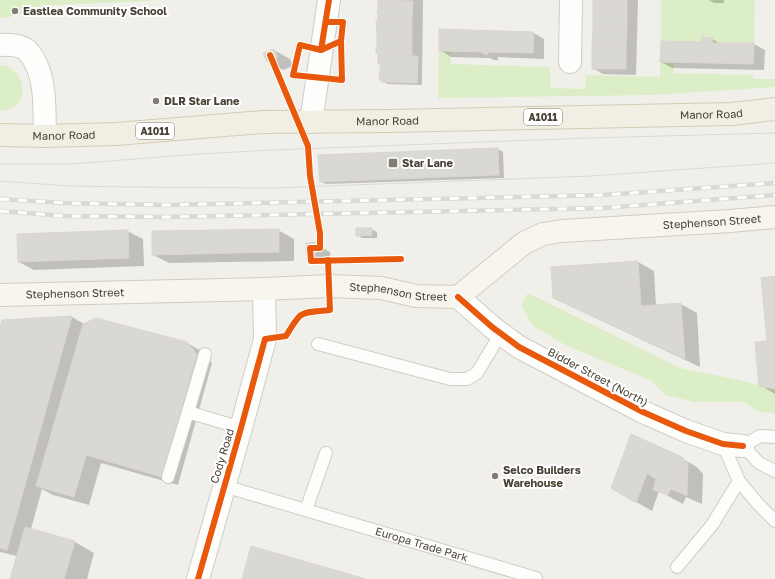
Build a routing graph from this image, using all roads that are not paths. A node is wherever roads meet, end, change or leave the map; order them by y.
1 (329, 0) edge
2 (571, 0) edge
3 (0, 45) edge
4 (570, 62) dead end
5 (775, 109) edge
6 (311, 122) junction
7 (0, 135) edge
8 (45, 136) junction
9 (775, 217) edge
10 (264, 289) junction
11 (0, 295) edge
12 (458, 297) junction
13 (501, 333) junction
14 (318, 344) dead end
15 (205, 354) dead end
16 (188, 412) junction
17 (241, 428) junction
18 (775, 437) edge
19 (733, 445) junction
20 (326, 453) dead end
21 (775, 471) edge
22 (168, 477) dead end
23 (738, 481) junction
24 (224, 486) junction
25 (306, 510) junction
26 (775, 521) edge
27 (677, 567) dead end
28 (536, 578) dead end
29 (198, 579) edge

1 - 6 street
2 - 4 street
3 - 8 street
5 - 6 main road, Manor Road / A1011
6 - 8 main road, Manor Road / A1011
7 - 8 main road, Manor Road / A1011
9 - 12 main road, Stephenson Street
10 - 11 main road, Stephenson Street
10 - 12 main road, Stephenson Street
10 - 17 street, Cody Road
12 - 13 street, Bidder Street (North)
13 - 14 lane
13 - 19 street, Bidder Street (North)
15 - 16 lane
16 - 17 lane
16 - 22 lane
17 - 24 street, Cody Road
18 - 19 lane
19 - 21 lane
19 - 23 lane
20 - 25 lane
23 - 26 lane
23 - 27 lane
24 - 25 lane, Europa Trade Park
24 - 29 street, Cody Road
25 - 28 lane, Europa Trade Park

